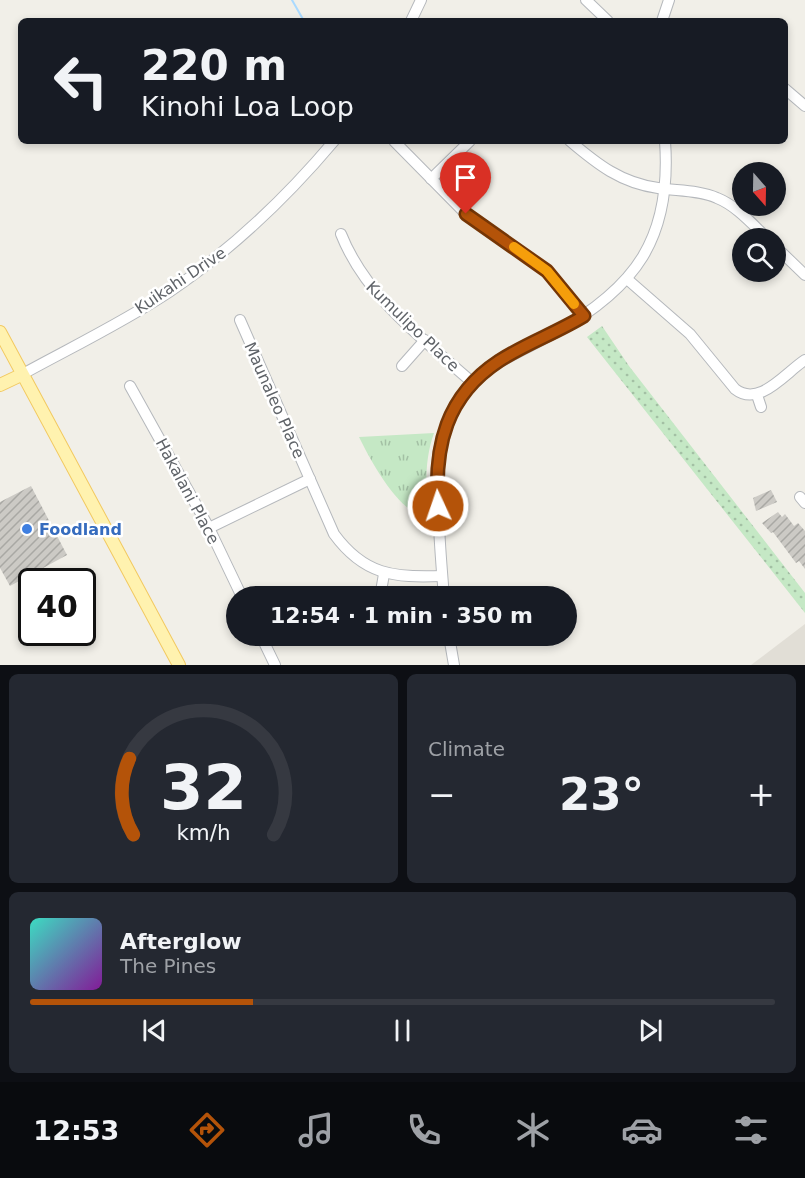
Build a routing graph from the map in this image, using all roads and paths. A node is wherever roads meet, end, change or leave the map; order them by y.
1 (421, 0) edge
2 (586, 0) edge
3 (669, 0) edge
4 (412, 18) edge
5 (605, 18) edge
6 (663, 18) edge
7 (788, 91) edge
8 (805, 106) edge
9 (331, 144) edge
10 (397, 144) edge
11 (467, 144) edge
12 (574, 144) edge
13 (665, 144) edge
14 (431, 179) junction
15 (665, 189) junction
16 (756, 228) edge
17 (341, 234) dead end
18 (786, 257) edge
19 (805, 275) edge
20 (627, 279) junction
21 (584, 316) junction
22 (240, 320) dead end
23 (0, 333) edge
24 (425, 340) junction
25 (805, 360) edge
26 (402, 366) dead end
27 (21, 375) junction
28 (473, 383) junction
29 (0, 385) edge
30 (130, 386) dead end
31 (757, 395) junction
32 (761, 407) dead end
33 (310, 479) junction
34 (209, 528) junction
35 (384, 573) junction
36 (442, 576) junction
37 (237, 586) edge
38 (382, 586) edge
39 (443, 586) edge
40 (266, 646) edge
41 (451, 646) edge
42 (179, 665) edge
43 (275, 665) edge
44 (454, 665) edge

1 - 4 street
2 - 5 street
3 - 6 street
7 - 8 street
9 - 27 street, Kuikahi Drive
10 - 14 street
11 - 14 street
12 - 15 street
13 - 15 street
14 - 21 street
15 - 16 street
15 - 20 street
17 - 24 street, Kumulipo Place
18 - 19 street
20 - 21 street
20 - 31 street
21 - 28 street
22 - 33 street, Maunaleo Place
23 - 27 main road
24 - 26 street
24 - 28 street, Kumulipo Place
25 - 31 street
27 - 29 main road, Kuikahi Drive
27 - 42 main road
28 - 36 street
30 - 34 street, Hakalani Place
31 - 32 street
33 - 34 street
33 - 35 street, Maunaleo Place
34 - 37 street, Hakalani Place
35 - 36 street
35 - 38 street
36 - 39 street
40 - 43 street
41 - 44 street

